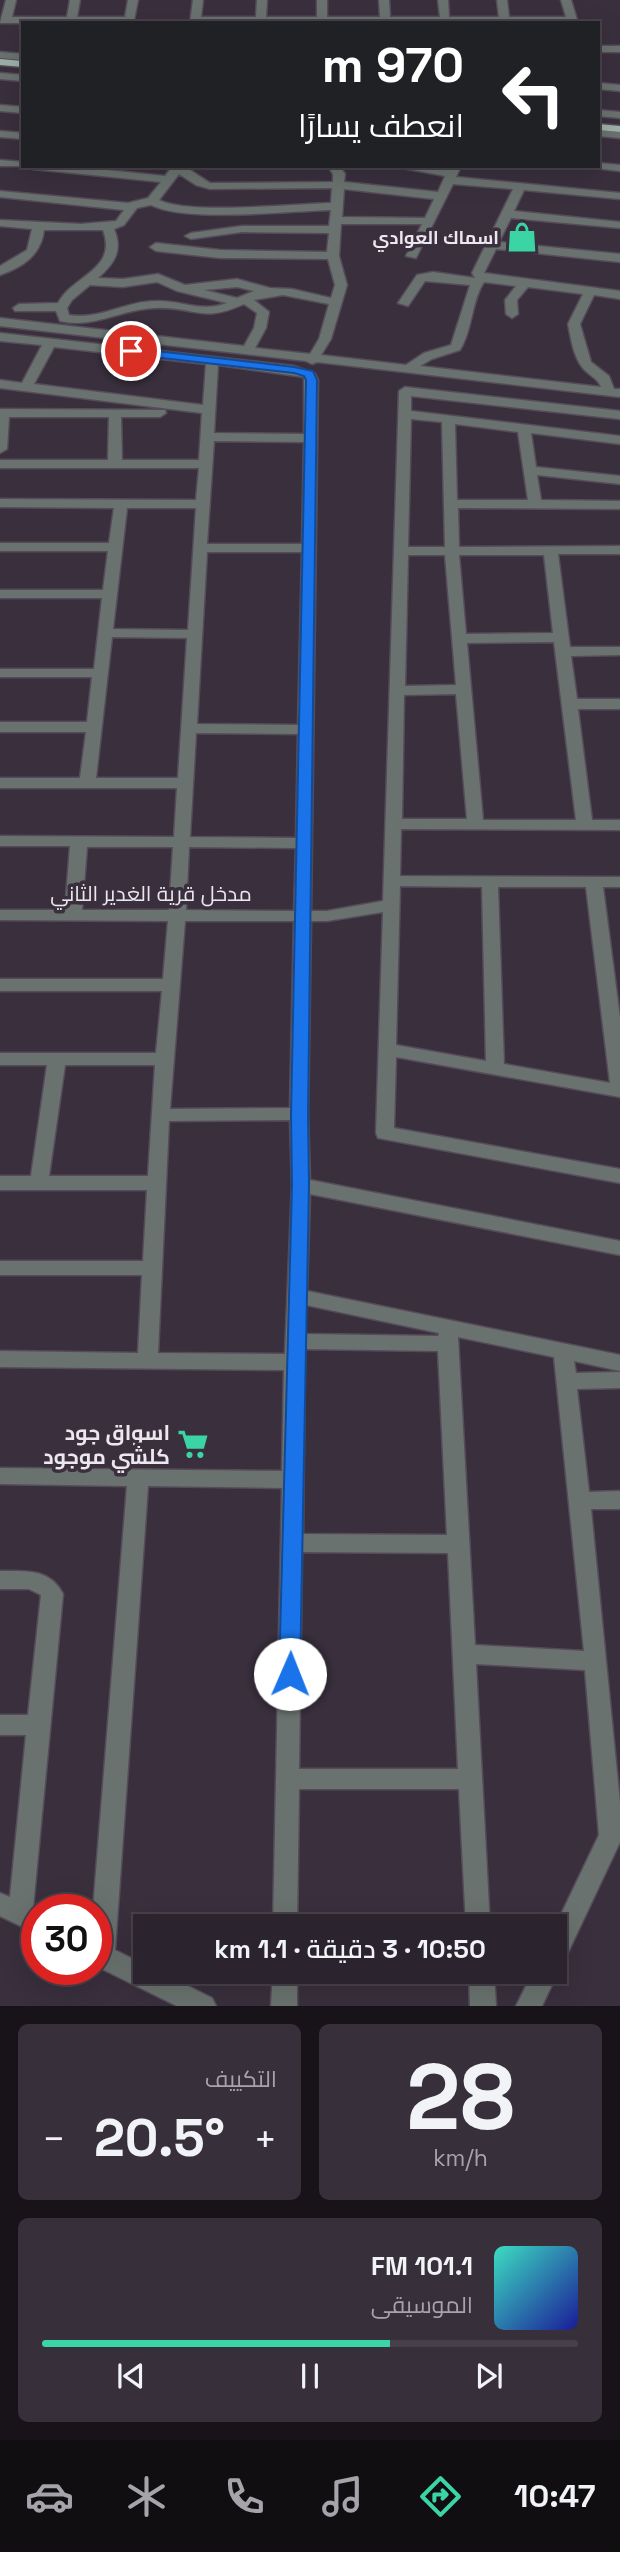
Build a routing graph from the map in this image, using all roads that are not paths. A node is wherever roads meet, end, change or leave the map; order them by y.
1 (11, 0) edge
2 (75, 0) edge
3 (133, 0) edge
4 (198, 0) edge
5 (262, 0) edge
6 (322, 0) edge
7 (384, 0) edge
8 (443, 0) edge
9 (502, 0) edge
10 (566, 0) edge
11 (3, 20) edge
12 (71, 20) junction
13 (195, 21) edge
14 (261, 21) edge
15 (322, 21) edge
16 (385, 21) edge
17 (444, 21) edge
18 (505, 21) edge
19 (573, 21) edge
20 (600, 49) edge
21 (620, 50) edge
22 (0, 55) edge
23 (21, 57) edge
24 (0, 62) edge
25 (21, 64) edge
26 (0, 69) edge
27 (21, 71) edge
28 (0, 76) edge
29 (21, 78) edge
30 (600, 86) edge
31 (620, 88) edge
32 (0, 108) edge
33 (21, 110) edge
34 (600, 113) edge
35 (620, 115) edge
36 (600, 120) edge
37 (620, 122) edge
38 (600, 127) edge
39 (620, 129) edge
40 (600, 133) edge
41 (0, 134) edge
42 (620, 135) edge
43 (21, 136) edge
44 (0, 163) edge
45 (21, 165) edge
46 (600, 166) edge
47 (76, 168) edge
48 (178, 168) edge
49 (334, 168) edge
50 (413, 168) edge
51 (98, 169) edge
52 (620, 169) edge
53 (452, 173) edge
54 (169, 180) junction
55 (337, 184) junction
56 (520, 187) junction
57 (0, 194) edge
58 (441, 196) junction
59 (620, 196) edge
60 (152, 201) junction
61 (337, 206) junction
62 (131, 207) junction
63 (507, 214) junction
64 (429, 221) junction
65 (0, 223) edge
66 (335, 225) junction
67 (620, 225) edge
68 (38, 227) junction
69 (108, 227) junction
70 (191, 236) dead end
71 (492, 245) junction
72 (156, 247) dead end
73 (333, 256) junction
74 (412, 256) dead end
75 (620, 258) edge
76 (0, 271) edge
77 (479, 280) junction
78 (88, 281) junction
79 (524, 285) junction
80 (186, 289) junction
81 (271, 292) junction
82 (590, 292) junction
83 (620, 295) edge
84 (244, 301) junction
85 (335, 302) junction
86 (404, 303) dead end
87 (61, 307) junction
88 (19, 308) dead end
89 (512, 314) dead end
90 (97, 318) junction
91 (0, 322) edge
92 (92, 334) junction
93 (0, 337) edge
94 (50, 342) junction
95 (246, 352) junction
96 (212, 360) junction
97 (312, 360) junction
98 (406, 370) junction
99 (0, 384) edge
100 (26, 387) junction
101 (74, 393) junction
102 (615, 393) edge
103 (209, 411) junction
104 (2, 413) edge
105 (71, 413) junction
106 (115, 413) junction
107 (405, 414) junction
108 (620, 415) edge
109 (448, 419) junction
110 (524, 428) junction
111 (207, 437) junction
112 (311, 438) junction
113 (620, 440) edge
114 (0, 449) edge
115 (0, 464) edge
116 (115, 464) junction
117 (205, 464) junction
118 (530, 470) junction
119 (620, 480) edge
120 (0, 503) edge
121 (121, 503) junction
122 (203, 504) junction
123 (450, 504) junction
124 (534, 504) junction
125 (620, 505) edge
126 (0, 547) edge
127 (117, 547) junction
128 (200, 548) junction
129 (309, 548) junction
130 (550, 550) junction
131 (620, 550) edge
132 (401, 551) junction
133 (452, 551) junction
134 (0, 594) edge
135 (111, 594) junction
136 (106, 633) junction
137 (195, 634) junction
138 (459, 639) junction
139 (562, 645) junction
140 (620, 651) edge
141 (0, 673) edge
142 (100, 673) junction
143 (463, 689) junction
144 (397, 691) junction
145 (570, 704) junction
146 (620, 704) edge
147 (0, 727) edge
148 (94, 727) junction
149 (189, 728) junction
150 (306, 730) junction
151 (0, 783) edge
152 (186, 783) junction
153 (87, 784) junction
154 (394, 824) junction
155 (475, 824) junction
156 (585, 825) junction
157 (620, 825) edge
158 (0, 841) edge
159 (79, 842) junction
160 (182, 842) junction
161 (304, 843) junction
162 (392, 881) junction
163 (490, 881) junction
164 (594, 881) junction
165 (620, 882) edge
166 (391, 905) junction
167 (0, 915) edge
168 (73, 916) junction
169 (177, 916) junction
170 (303, 916) junction
171 (0, 985) edge
172 (171, 985) junction
173 (387, 1049) junction
174 (0, 1059) edge
175 (57, 1059) junction
176 (164, 1059) junction
177 (495, 1068) junction
178 (620, 1089) edge
179 (299, 1114) junction
180 (160, 1115) junction
181 (620, 1176) edge
182 (0, 1183) edge
183 (39, 1183) junction
184 (157, 1183) junction
185 (301, 1185) junction
186 (620, 1248) edge
187 (0, 1268) edge
188 (151, 1268) junction
189 (297, 1296) junction
190 (448, 1336) junction
191 (295, 1351) junction
192 (563, 1351) junction
193 (0, 1359) edge
194 (148, 1359) junction
195 (620, 1363) edge
196 (620, 1380) edge
197 (566, 1381) junction
198 (0, 1476) edge
199 (138, 1477) junction
200 (293, 1480) junction
201 (620, 1500) edge
202 (579, 1501) junction
203 (292, 1543) junction
204 (458, 1544) junction
205 (0, 1580) edge
206 (464, 1654) junction
207 (596, 1661) junction
208 (0, 1725) edge
209 (37, 1725) junction
210 (288, 1779) junction
211 (470, 1779) junction
212 (616, 1827) edge
213 (104, 1894) edge
214 (19, 1914) edge
215 (285, 1914) edge
216 (477, 1914) edge
217 (567, 1928) edge
218 (112, 1961) edge
219 (285, 1984) edge
220 (482, 1984) edge
221 (539, 1984) edge
222 (188, 2003) edge
223 (284, 2006) edge
224 (483, 2006) edge
225 (529, 2006) edge

1 - 11 street
2 - 12 street
3 - 12 street
4 - 13 street
5 - 14 street
6 - 15 street
7 - 16 street
8 - 17 street
9 - 18 street
10 - 19 street
11 - 12 street
13 - 14 street
14 - 15 street
15 - 16 street
16 - 17 street
17 - 18 street
18 - 19 street
20 - 21 street
22 - 23 street
24 - 25 main road
26 - 27 main road
28 - 29 street
30 - 31 street
32 - 33 street
34 - 35 street
36 - 37 main road
38 - 39 main road
40 - 42 street
41 - 43 street
44 - 45 street
46 - 52 street
47 - 51 street
48 - 54 street
48 - 55 street
49 - 55 street
50 - 53 street
51 - 54 street
53 - 56 street
53 - 58 street
54 - 60 street
55 - 58 street
55 - 61 street
56 - 59 street
56 - 63 street
57 - 62 street
58 - 64 street
60 - 61 street
60 - 62 street
61 - 66 street
62 - 69 street
63 - 67 street
63 - 71 street
64 - 66 street
64 - 74 street
65 - 68 street
66 - 70 street
66 - 73 street
68 - 69 street
68 - 76 street
69 - 78 street
71 - 75 street
71 - 77 street
72 - 73 street
73 - 85 street
77 - 79 street
77 - 86 street
77 - 98 street
78 - 80 street
78 - 87 street
79 - 82 street
79 - 89 street
80 - 81 street
80 - 84 street
81 - 84 street
81 - 85 street
82 - 83 street
82 - 102 street
84 - 90 street
84 - 95 street
85 - 97 street
87 - 88 street
87 - 90 street
90 - 92 street
91 - 92 street
92 - 95 street
93 - 94 street
94 - 96 street
94 - 100 street
95 - 97 street
96 - 103 street
96 - 112 street
97 - 98 street
98 - 102 street
99 - 100 street
100 - 101 street
101 - 103 street
101 - 105 street
103 - 106 street
103 - 111 street
104 - 105 street
104 - 114 street
105 - 106 street
106 - 116 street
107 - 108 street
107 - 109 street
107 - 132 street
109 - 110 street
109 - 123 street
110 - 113 street
110 - 118 street
111 - 112 street
111 - 117 street
112 - 129 street
115 - 116 street
116 - 117 street
117 - 122 street
118 - 119 street
118 - 124 street
120 - 121 street
121 - 122 street
121 - 127 street
122 - 128 street
123 - 124 street
123 - 133 street
124 - 125 street
126 - 127 street
127 - 135 street
128 - 129 street
128 - 137 street
129 - 150 street
130 - 131 street
130 - 133 street
130 - 139 street
132 - 133 street
132 - 144 street
133 - 138 street
134 - 135 street
135 - 136 street
136 - 137 street
136 - 142 street
137 - 149 street
138 - 139 street
138 - 143 street
139 - 140 street
139 - 145 street
141 - 142 street
142 - 148 street
143 - 144 street
143 - 155 street
144 - 154 street
145 - 146 street
145 - 156 street
147 - 148 street
148 - 153 street
149 - 150 street
149 - 152 street
150 - 161 street
151 - 153 street
152 - 153 street
152 - 160 street
154 - 155 street
154 - 162 street
155 - 156 street
156 - 157 street
158 - 159 street
159 - 160 street
159 - 168 street
160 - 161 street
160 - 169 street
161 - 170 street
162 - 163 street
162 - 166 street
163 - 164 street
163 - 177 street
164 - 165 street
164 - 178 street
166 - 170 street, مدخل قرية الغدير الثاني
166 - 173 street
167 - 168 street, مدخل قرية الغدير الثاني
168 - 169 street, مدخل قرية الغدير الثاني
169 - 170 street, مدخل قرية الغدير الثاني
169 - 172 street
170 - 179 street
171 - 172 street
172 - 176 street
173 - 177 street
173 - 181 street
174 - 175 street
175 - 176 street
175 - 183 street
176 - 180 street
177 - 178 street
179 - 180 street
179 - 185 street
180 - 184 street
182 - 183 street
183 - 184 street
184 - 188 street
185 - 186 street
185 - 189 street
187 - 188 street
188 - 194 street
189 - 190 street
189 - 191 street
190 - 191 street
190 - 192 street
190 - 204 street
191 - 194 street
191 - 200 street
192 - 195 street
192 - 197 street
193 - 194 street
196 - 197 street
197 - 202 street
198 - 199 street
199 - 200 street
199 - 213 street
200 - 203 street
201 - 202 street
202 - 207 street
203 - 204 street
203 - 210 street
204 - 206 street
205 - 209 street
206 - 207 street
206 - 211 street
207 - 212 street
208 - 209 street
209 - 214 street
210 - 211 street
210 - 215 street
211 - 216 street
212 - 217 street
218 - 222 street
219 - 223 street
220 - 224 street
221 - 225 street

